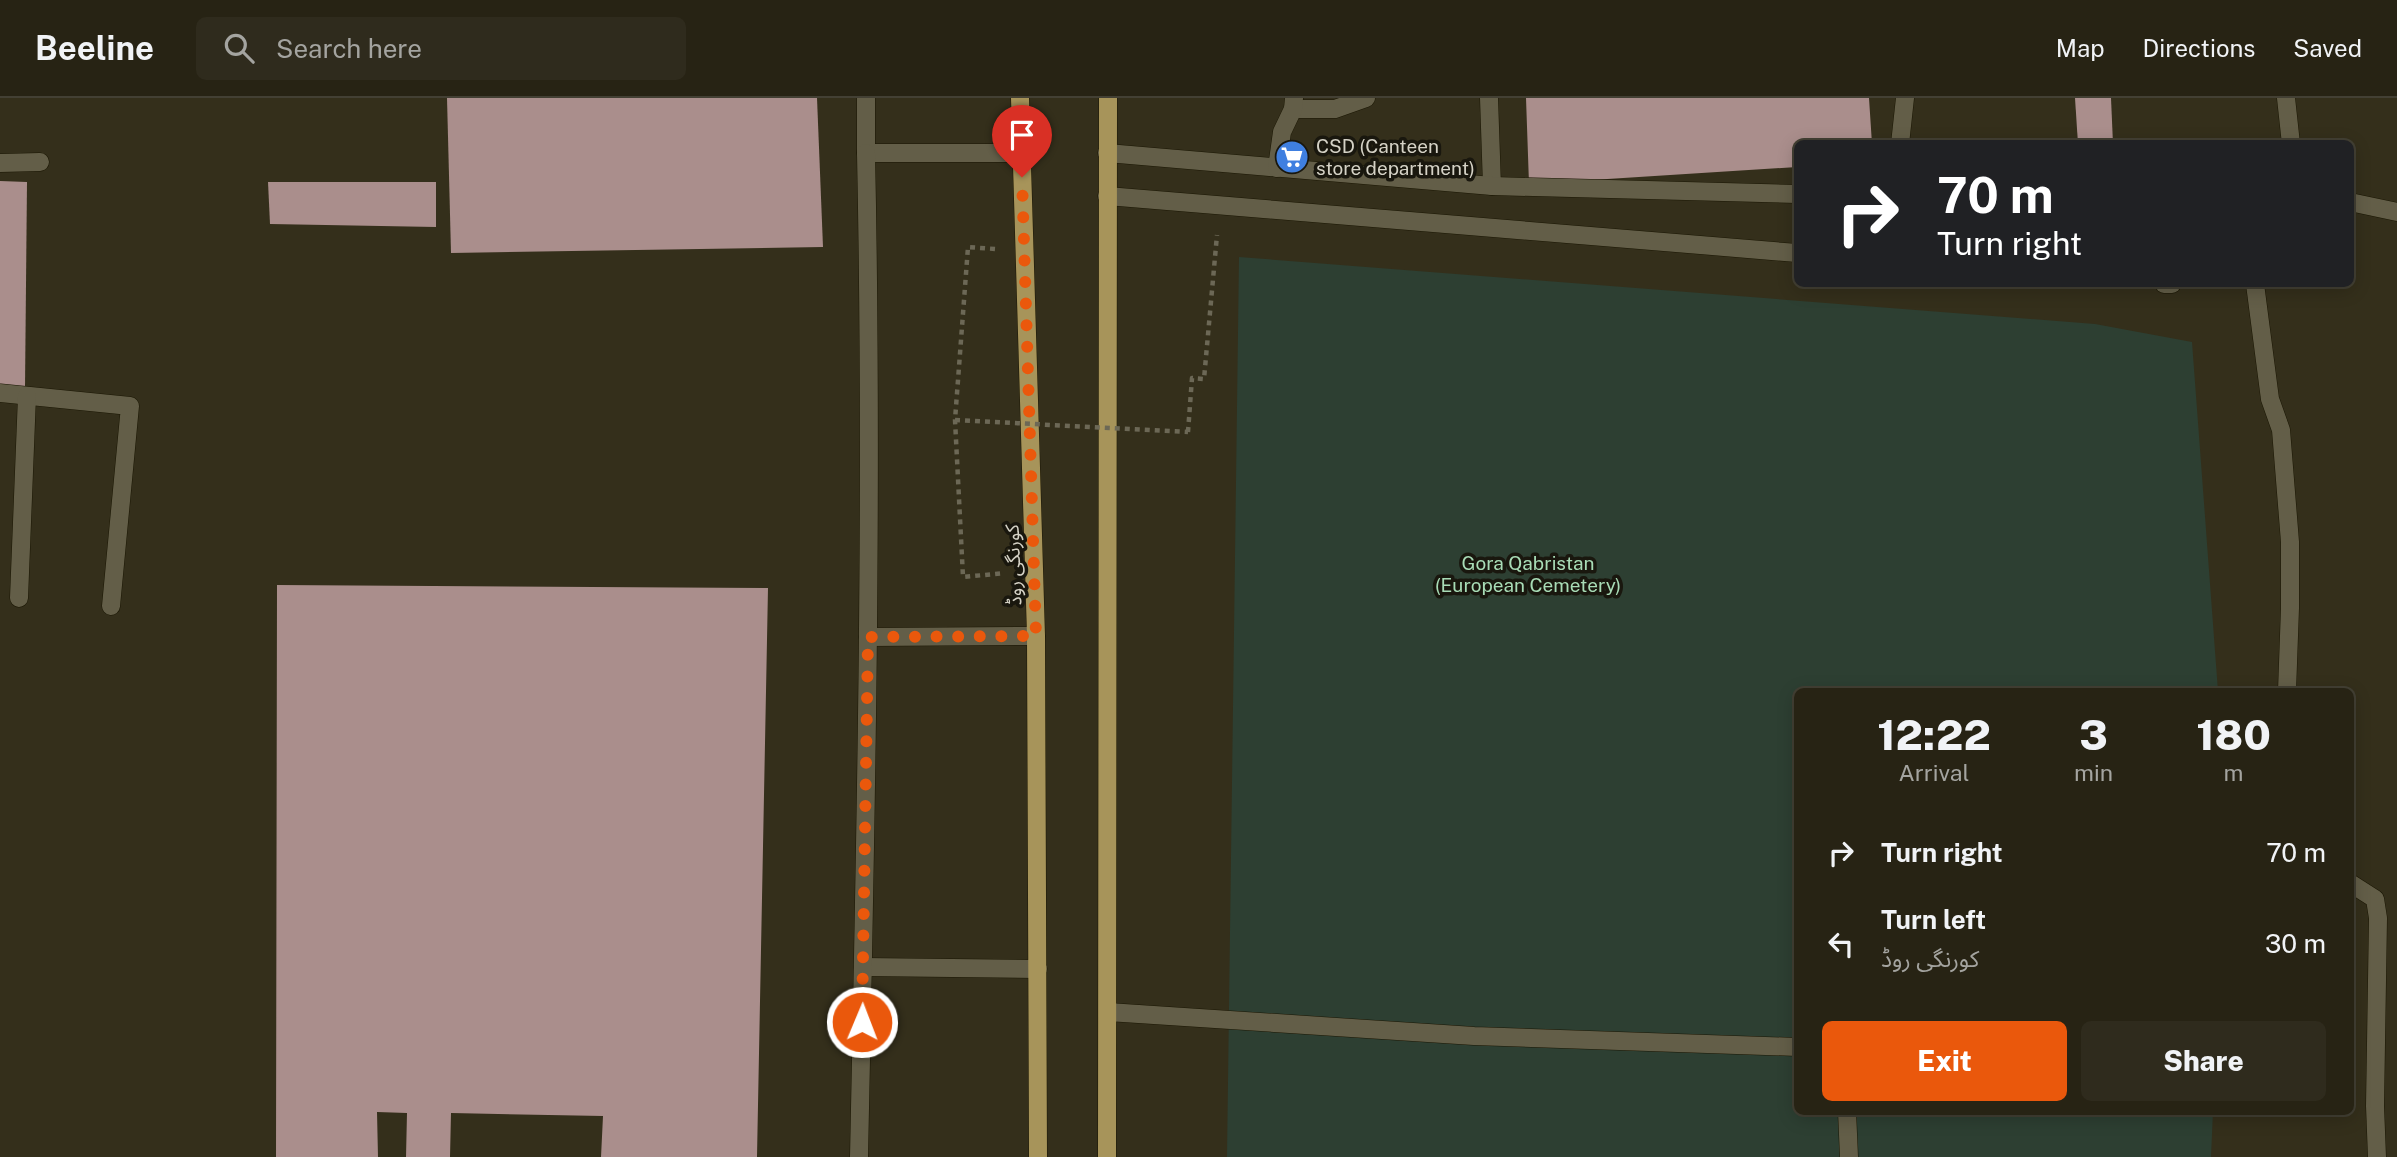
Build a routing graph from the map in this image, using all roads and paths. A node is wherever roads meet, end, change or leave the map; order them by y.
1 (866, 98) edge
2 (1020, 98) edge
3 (1108, 98) edge
4 (1366, 98) edge
5 (1489, 98) edge
6 (1905, 98) edge
7 (2286, 98) edge
8 (1294, 104) edge
9 (1900, 140) edge
10 (2291, 140) edge
11 (866, 153) junction
12 (1021, 153) junction
13 (1107, 153) junction
14 (40, 162) dead end
15 (0, 163) edge
16 (1277, 168) junction
17 (1492, 186) junction
18 (1794, 194) edge
19 (1107, 196) junction
20 (2354, 203) edge
21 (2397, 212) edge
22 (968, 247) dead end
23 (1217, 248) dead end
24 (1794, 253) edge
25 (2255, 287) edge
26 (0, 393) edge
27 (27, 396) junction
28 (955, 420) junction
29 (1034, 570) junction
30 (19, 598) dead end
31 (111, 606) dead end
32 (1036, 636) junction
33 (868, 637) junction
34 (2287, 688) edge
35 (2354, 886) edge
36 (863, 967) junction
37 (1038, 969) junction
38 (1108, 1012) junction
39 (1794, 1047) edge
40 (1847, 1115) edge
41 (859, 1157) edge
42 (1038, 1157) edge
43 (1107, 1157) edge
44 (1849, 1157) edge
45 (2377, 1157) edge

1 - 11 street
2 - 12 main road, کورنگی روڈ
3 - 13 main road
4 - 8 street
5 - 17 street
6 - 9 street
7 - 10 street
8 - 16 street
11 - 12 street
11 - 33 street
12 - 29 main road, کورنگی روڈ
13 - 16 street
13 - 19 main road
14 - 15 street
16 - 17 street
17 - 18 street
19 - 24 street
19 - 38 main road
20 - 21 street
22 - 28 path
23 - 28 path, bridge
25 - 34 street
26 - 27 street
27 - 30 street
27 - 31 street
28 - 29 path
29 - 32 main road, کورنگی روڈ
32 - 33 street
32 - 37 main road, کورنگی روڈ
33 - 36 street
35 - 45 street
36 - 37 street
36 - 41 street
37 - 42 main road, کورنگی روڈ
38 - 39 street
38 - 43 main road
40 - 44 street

